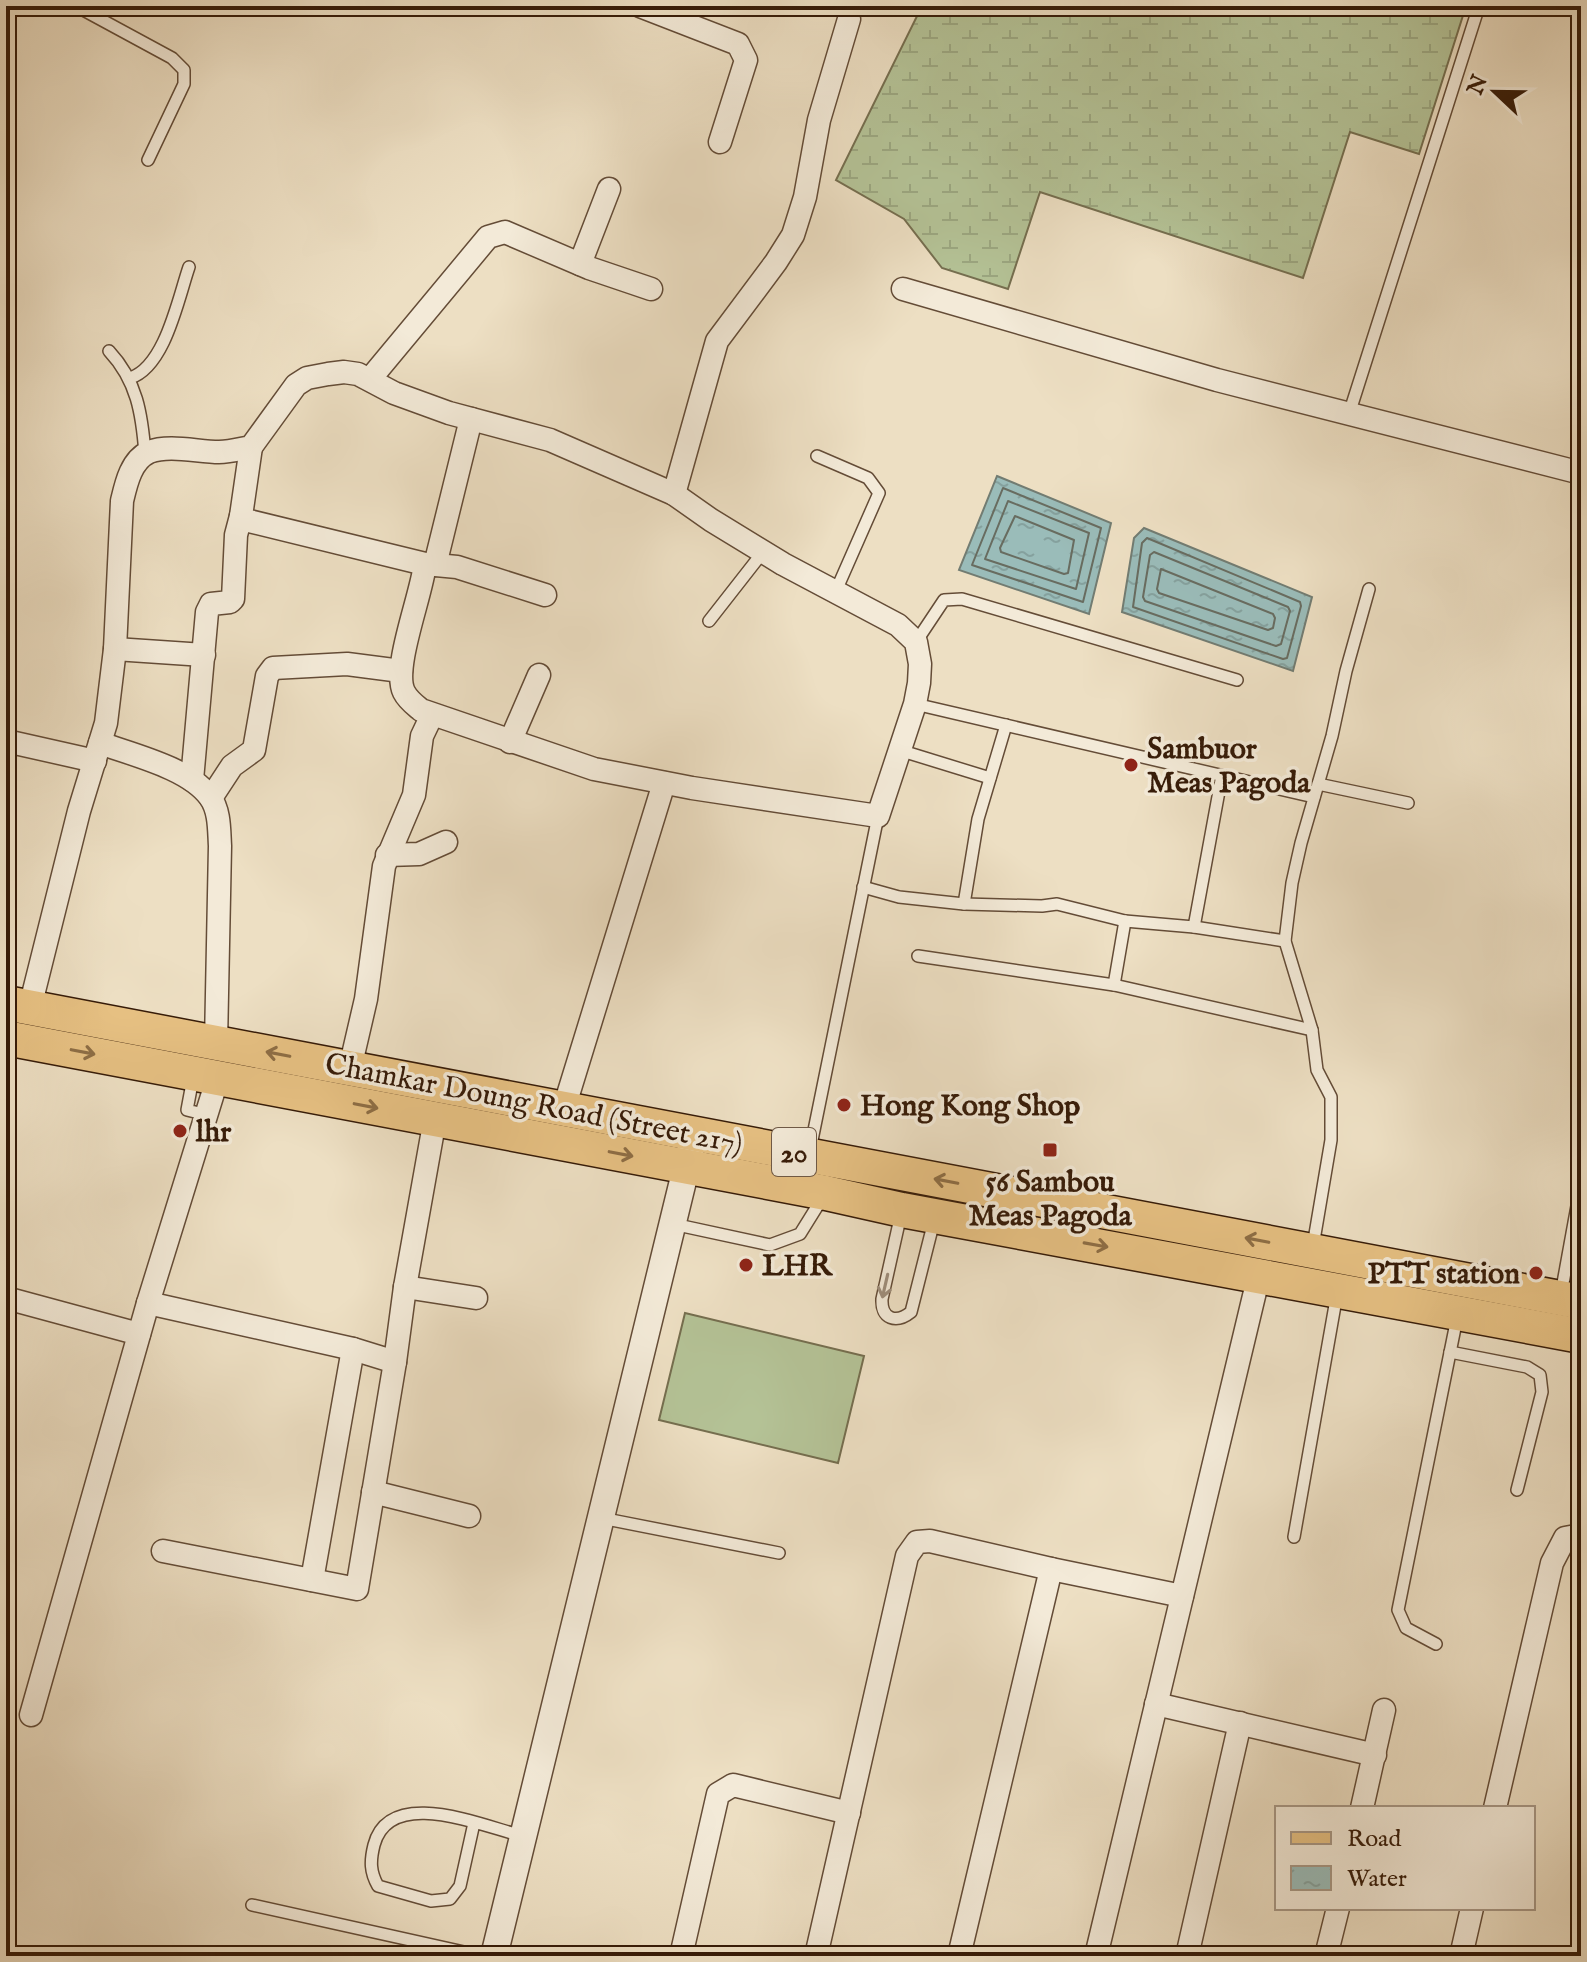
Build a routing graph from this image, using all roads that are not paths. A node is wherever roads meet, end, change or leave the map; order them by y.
1 (76, 6) edge
2 (640, 6) edge
3 (1479, 6) edge
4 (849, 19) dead end
5 (720, 142) dead end
6 (148, 160) dead end
7 (609, 189) dead end
8 (580, 264) junction
9 (189, 267) dead end
10 (651, 289) dead end
11 (903, 289) dead end
12 (109, 351) dead end
13 (130, 378) junction
14 (370, 379) junction
15 (1349, 414) junction
16 (471, 419) junction
17 (251, 447) junction
18 (145, 454) junction
19 (817, 456) dead end
20 (1581, 473) edge
21 (674, 494) junction
22 (241, 516) junction
23 (763, 552) junction
24 (430, 565) junction
25 (1369, 589) dead end
26 (835, 593) junction
27 (545, 595) dead end
28 (709, 621) dead end
29 (916, 642) junction
30 (115, 649) junction
31 (204, 655) junction
32 (401, 671) junction
33 (539, 675) dead end
34 (1237, 680) dead end
35 (915, 704) junction
36 (432, 715) junction
37 (1006, 725) junction
38 (6, 741) edge
39 (510, 742) junction
40 (898, 750) junction
41 (97, 752) junction
42 (1222, 775) junction
43 (990, 778) junction
44 (192, 780) junction
45 (664, 783) junction
46 (1318, 784) junction
47 (1314, 797) junction
48 (211, 798) junction
49 (1408, 803) dead end
50 (878, 816) junction
51 (446, 842) dead end
52 (387, 855) junction
53 (863, 887) junction
54 (964, 904) junction
55 (1125, 921) junction
56 (1194, 927) junction
57 (1285, 941) junction
58 (918, 956) dead end
59 (1114, 985) junction
60 (18, 1005) edge
61 (1312, 1030) junction
62 (6, 1038) edge
63 (216, 1043) junction
64 (350, 1068) junction
65 (206, 1075) junction
66 (564, 1108) junction
67 (435, 1119) junction
68 (695, 1133) junction
69 (809, 1155) junction
70 (687, 1167) junction
71 (1581, 1184) edge
72 (826, 1193) junction
73 (919, 1213) junction
74 (673, 1224) junction
75 (1313, 1250) junction
76 (1259, 1275) junction
77 (405, 1287) junction
78 (1338, 1290) junction
79 (6, 1298) edge
80 (476, 1298) dead end
81 (148, 1303) junction
82 (1458, 1312) junction
83 (1566, 1316) edge
84 (139, 1334) junction
85 (353, 1349) junction
86 (1450, 1352) junction
87 (395, 1362) junction
88 (1517, 1490) dead end
89 (373, 1492) junction
90 (469, 1516) dead end
91 (601, 1518) junction
92 (1581, 1535) edge
93 (1294, 1537) dead end
94 (163, 1551) dead end
95 (779, 1553) dead end
96 (1051, 1569) junction
97 (312, 1580) junction
98 (1182, 1596) junction
99 (1436, 1644) dead end
100 (1156, 1704) junction
101 (1384, 1710) dead end
102 (31, 1715) dead end
103 (1240, 1723) junction
104 (1375, 1755) junction
105 (1362, 1806) edge
106 (1495, 1806) edge
107 (849, 1813) junction
108 (474, 1823) junction
109 (523, 1836) junction
110 (252, 1905) dead end
111 (1338, 1910) edge
112 (1472, 1910) edge
113 (482, 1956) edge
114 (494, 1956) edge
115 (681, 1956) edge
116 (816, 1956) edge
117 (959, 1956) edge
118 (1096, 1956) edge
119 (1187, 1956) edge
120 (1326, 1956) edge
121 (1461, 1956) edge

1 - 6 lane
2 - 5 street
3 - 15 lane
4 - 21 street
7 - 8 street
8 - 10 street
8 - 14 street
9 - 13 lane
11 - 15 street
12 - 13 lane
13 - 18 lane
14 - 16 street
14 - 17 street
15 - 20 street
16 - 21 street
16 - 24 street
17 - 18 street
17 - 22 street
18 - 30 street
19 - 26 lane
21 - 23 street
22 - 24 street
22 - 31 street
23 - 26 street
23 - 28 lane
24 - 27 street
24 - 32 street
25 - 46 lane
26 - 29 street
29 - 34 lane
29 - 35 street
30 - 31 street
30 - 41 street
31 - 44 street
32 - 36 street
32 - 48 street
33 - 39 street
35 - 37 lane
35 - 40 street
36 - 39 street
36 - 52 street
37 - 42 lane
37 - 43 lane
38 - 41 street
39 - 45 street
40 - 43 lane
40 - 50 street
41 - 44 street
41 - 60 street
42 - 47 lane
42 - 56 lane
43 - 54 lane
44 - 48 street
45 - 50 street
45 - 66 street
46 - 47 lane
46 - 49 lane
47 - 57 lane
48 - 63 street
50 - 53 lane
51 - 52 street
52 - 64 street
53 - 54 lane
53 - 69 lane
54 - 55 lane
55 - 56 lane
55 - 59 lane
56 - 57 lane
57 - 61 lane
58 - 59 lane
59 - 61 lane
60 - 63 main road, Chamkar Doung Road (Street 217) / 20
61 - 75 lane
62 -> 65 main road, Chamkar Doung Road (Street 217) / 20
64 -> 63 main road, Chamkar Doung Road (Street 217) / 20
64 - 66 main road, Chamkar Doung Road (Street 217) / 20
65 -> 67 main road, Chamkar Doung Road (Street 217) / 20
65 - 81 street
66 - 68 main road, Chamkar Doung Road (Street 217) / 20
67 -> 70 main road, Chamkar Doung Road (Street 217) / 20
67 - 77 street
68 - 69 main road, Chamkar Doung Road (Street 217) / 20
68 - 70 street
75 -> 69 main road, Chamkar Doung Road (Street 217) / 20
70 - 72 main road, Chamkar Doung Road (Street 217) / 20
70 - 74 street
71 - 83 lane
72 - 73 main road, Chamkar Doung Road (Street 217) / 20
72 - 74 lane
73 -> 73 lane
73 -> 76 main road, Chamkar Doung Road (Street 217) / 20
74 - 91 street
75 - 83 main road, Chamkar Doung Road (Street 217) / 20
76 - 78 main road, Chamkar Doung Road (Street 217) / 20
76 - 98 street
77 - 80 street
77 - 87 street
78 - 82 main road, Chamkar Doung Road (Street 217) / 20
78 - 93 lane
79 - 84 street
81 - 84 street
81 - 85 street
82 - 83 main road, Chamkar Doung Road (Street 217) / 20
82 - 86 lane
84 - 102 street
85 - 87 street
85 - 97 street
86 - 88 lane
86 - 99 lane
87 - 89 street
89 - 90 street
89 - 97 street
91 - 95 lane
91 - 109 street
92 - 106 street
94 - 97 street
96 - 98 street
96 - 107 street
96 - 117 street
98 - 100 street
100 - 103 street
100 - 118 street
101 - 104 street
103 - 104 street
103 - 119 street
104 - 105 street
107 - 115 street
107 - 116 street
108 - 108 lane
108 - 109 lane
109 - 114 street
110 - 113 lane
111 - 120 street
112 - 121 street

